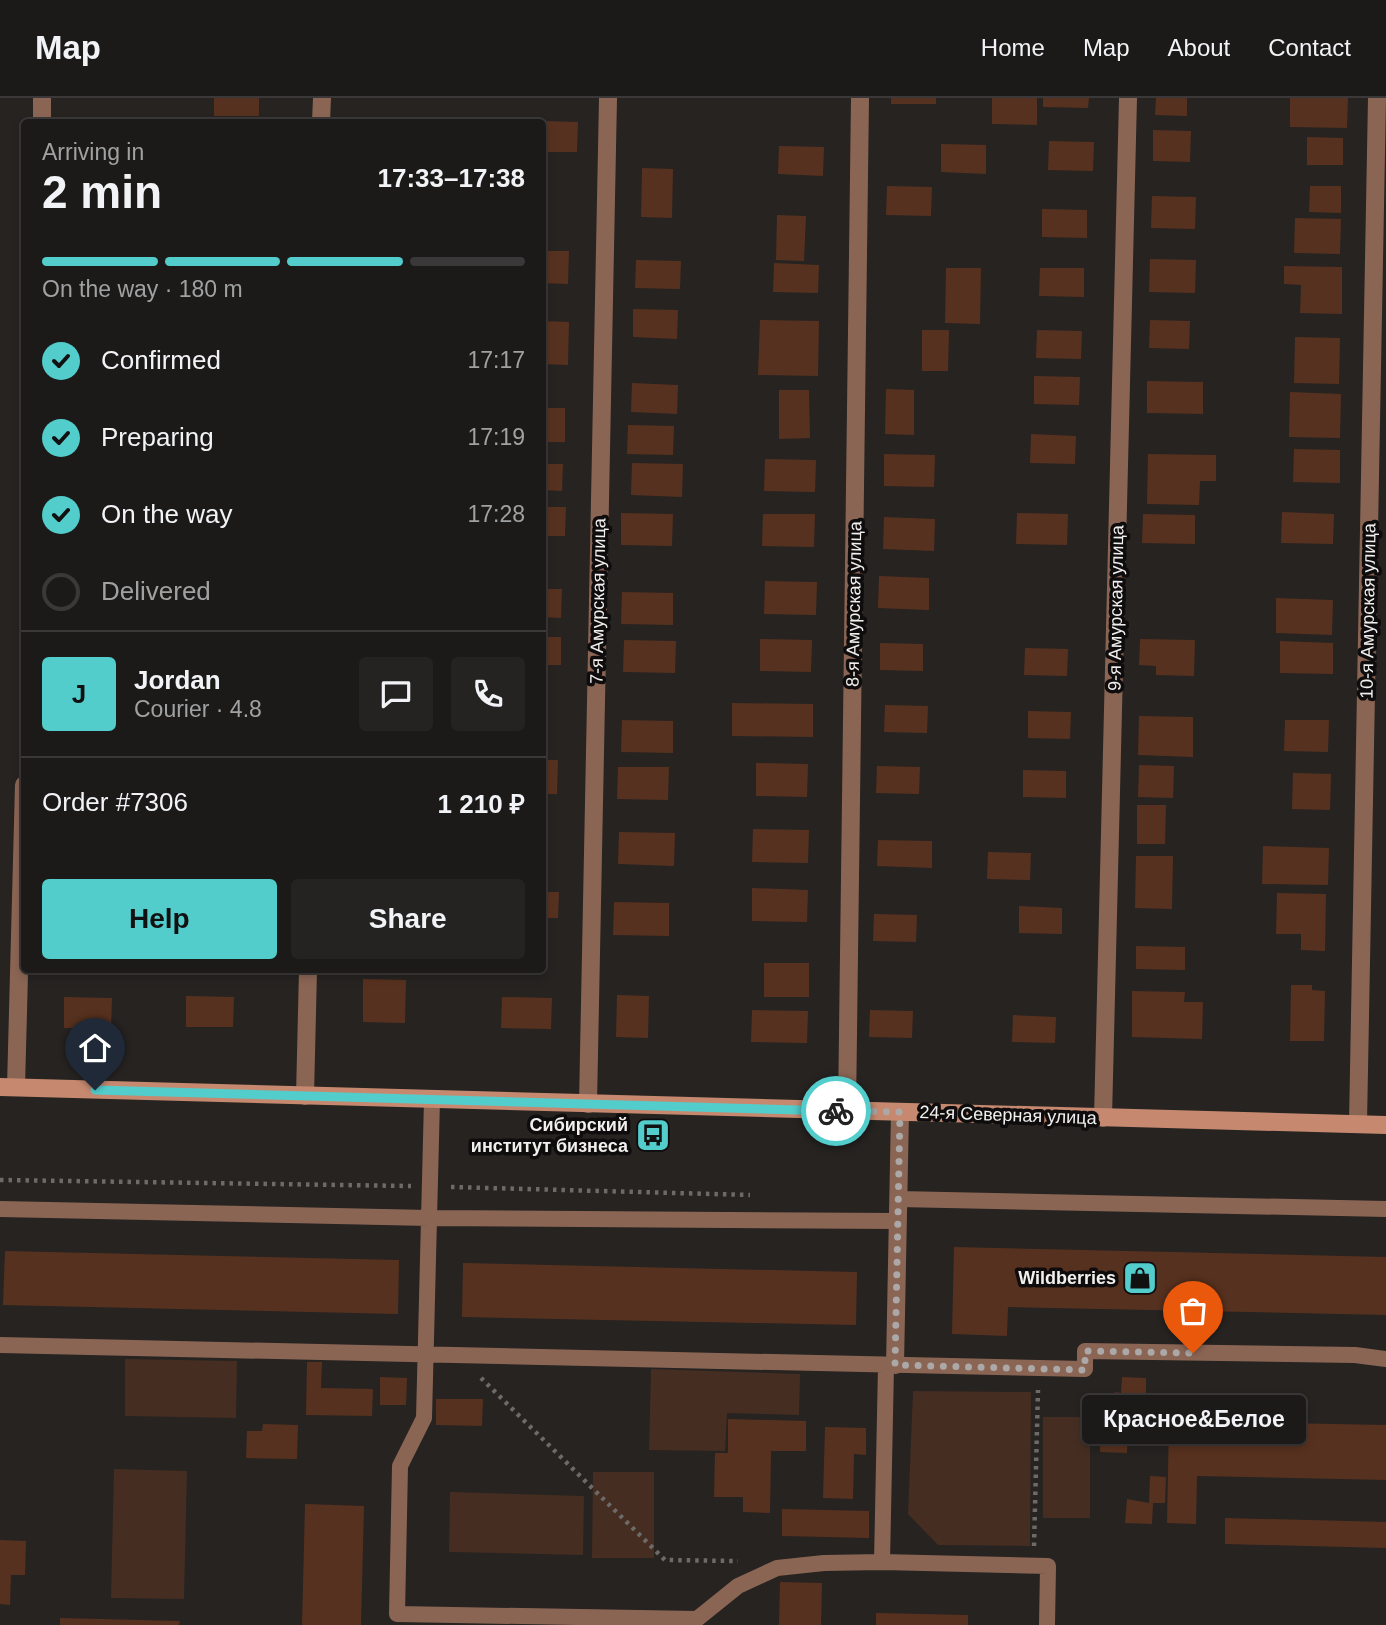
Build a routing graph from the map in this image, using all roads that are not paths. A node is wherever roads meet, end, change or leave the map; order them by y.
1 (42, 98) edge
2 (322, 98) edge
3 (608, 98) edge
4 (860, 98) edge
5 (1128, 98) edge
6 (1377, 98) edge
7 (41, 119) edge
8 (321, 119) edge
9 (21, 842) edge
10 (308, 973) edge
11 (8, 1087) edge
12 (306, 1096) junction
13 (432, 1100) junction
14 (588, 1104) junction
15 (847, 1111) junction
16 (900, 1112) junction
17 (1103, 1118) junction
18 (1358, 1124) junction
19 (1386, 1125) edge
20 (898, 1199) junction
21 (0, 1209) edge
22 (1386, 1209) edge
23 (429, 1218) junction
24 (898, 1221) junction
25 (0, 1345) edge
26 (427, 1354) junction
27 (1386, 1359) edge
28 (891, 1366) junction
29 (881, 1562) junction
30 (1047, 1625) edge

1 - 7 street
2 - 8 street
3 - 14 street, 7-я Амурская улица
4 - 15 street, 8-я Амурская улица
5 - 17 street, 9-я Амурская улица
6 - 18 street, 10-я Амурская улица
9 - 11 street
10 - 12 street
11 - 12 main road, 24-я Северная улица
12 - 13 main road, 24-я Северная улица
13 - 14 main road, 24-я Северная улица
13 - 23 lane
14 - 15 main road, 24-я Северная улица
15 - 16 main road, 24-я Северная улица
16 - 17 main road, 24-я Северная улица
16 - 20 street
17 - 18 main road, 24-я Северная улица
18 - 19 main road, 24-я Северная улица
20 - 22 lane
20 - 24 street
21 - 23 lane
23 - 24 lane
23 - 26 lane
24 - 28 street
25 - 26 lane
26 - 28 lane
26 - 29 lane
27 - 28 lane
28 - 29 lane
29 - 30 lane

